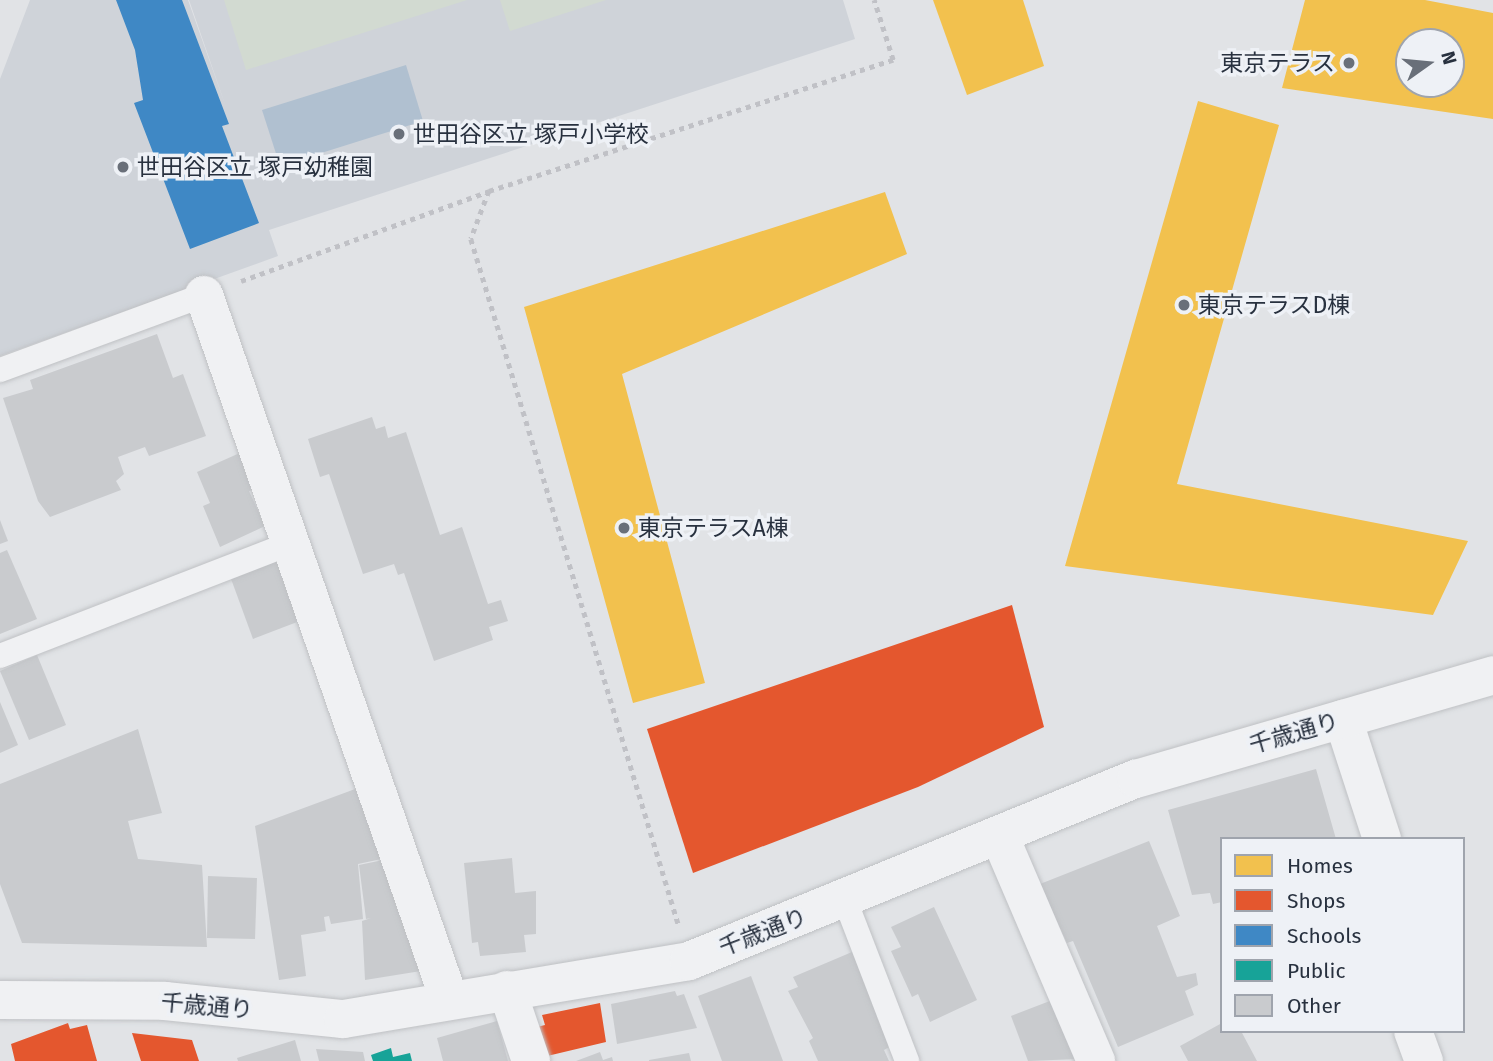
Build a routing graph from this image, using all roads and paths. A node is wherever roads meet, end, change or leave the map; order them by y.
1 (874, 0) edge
2 (489, 191) junction
3 (204, 295) junction
4 (0, 370) edge
5 (291, 543) junction
6 (0, 656) edge
7 (1493, 675) edge
8 (1343, 719) junction
9 (1000, 837) junction
10 (1381, 837) edge
11 (845, 901) junction
12 (689, 961) junction
13 (507, 990) junction
14 (449, 999) junction
15 (0, 1000) edge
16 (1414, 1033) edge
17 (531, 1061) edge
18 (907, 1061) edge
19 (1096, 1061) edge
20 (1423, 1061) edge

1 - 2 path
2 - 3 path
2 - 12 path
3 - 4 lane
3 - 5 street
5 - 6 lane
5 - 14 street
7 - 8 street, 千歳通り
8 - 9 street, 千歳通り
8 - 10 street
9 - 11 street, 千歳通り
9 - 19 street
11 - 12 street, 千歳通り
11 - 18 lane
12 - 13 street, 千歳通り
13 - 14 street, 千歳通り
13 - 17 street
14 - 15 street, 千歳通り
16 - 20 street

